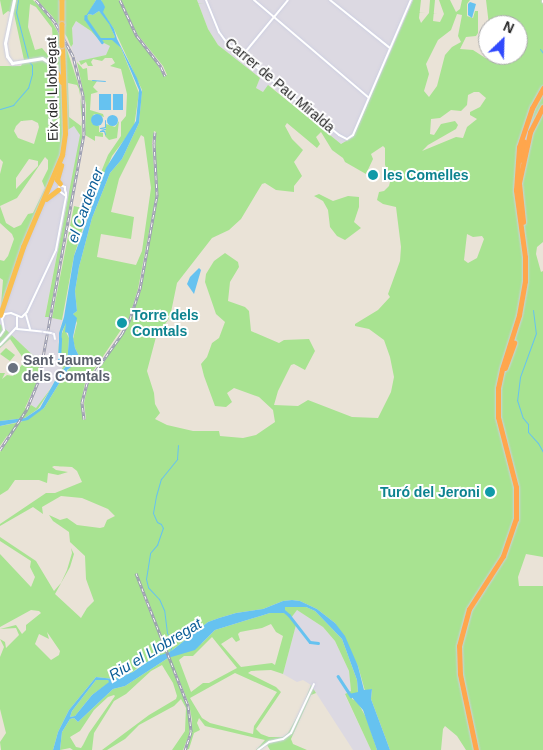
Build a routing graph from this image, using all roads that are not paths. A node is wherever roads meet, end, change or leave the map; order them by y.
1 (14, 0) edge
2 (61, 0) edge
3 (206, 0) edge
4 (254, 0) edge
5 (288, 0) edge
6 (330, 0) edge
7 (410, 0) edge
8 (273, 18) junction
9 (390, 48) junction
10 (242, 56) junction
11 (62, 65) junction
12 (57, 69) junction
13 (63, 82) junction
14 (543, 83) edge
15 (372, 88) junction
16 (543, 88) edge
17 (363, 91) junction
18 (543, 95) edge
19 (368, 97) junction
20 (543, 107) edge
21 (50, 123) dead end
22 (64, 148) junction
23 (516, 168) junction
24 (519, 183) junction
25 (60, 184) junction
26 (62, 190) junction
27 (39, 210) junction
28 (0, 310) edge
29 (27, 312) junction
30 (0, 315) edge
31 (15, 315) junction
32 (22, 317) junction
33 (26, 319) junction
34 (17, 321) junction
35 (28, 324) junction
36 (17, 325) junction
37 (22, 328) junction
38 (15, 330) junction
39 (32, 330) junction
40 (0, 336) edge
41 (55, 340) dead end
42 (0, 345) edge
43 (314, 684) dead end
44 (258, 750) edge
45 (478, 750) edge

1 - 12 street
2 - 11 highway, Eix del Llobregat, bridge
3 - 10 street, Carrer de Pau Miralda
4 - 8 street
5 - 8 street
6 - 9 street
7 - 9 street
8 - 10 street
8 - 17 street
9 - 15 street
10 - 19 street, Carrer de Pau Miralda
11 - 12 highway
11 - 13 highway, Eix del Llobregat
12 - 13 highway
12 - 21 street
13 - 22 highway, Eix del Llobregat
13 - 28 highway, Eix del Llobregat
14 - 23 highway
15 - 17 street
15 - 19 street
16 - 23 highway
17 - 19 street
18 - 24 highway
20 - 24 highway
22 - 25 highway
22 - 27 highway, Eix del Llobregat
23 - 45 highway
24 - 45 highway
25 - 26 street
25 - 26 street
26 - 27 highway
26 - 29 street
27 - 30 highway, Eix del Llobregat
29 - 32 street
29 - 33 street
31 - 32 street
31 - 34 street
31 - 40 street
32 - 33 street
32 - 34 street
33 - 35 street
34 - 36 street
35 - 37 street
35 - 39 street
36 - 37 street
36 - 38 street
37 - 38 street
37 - 39 street
38 - 42 street
39 - 41 street, bridge
43 - 44 street

